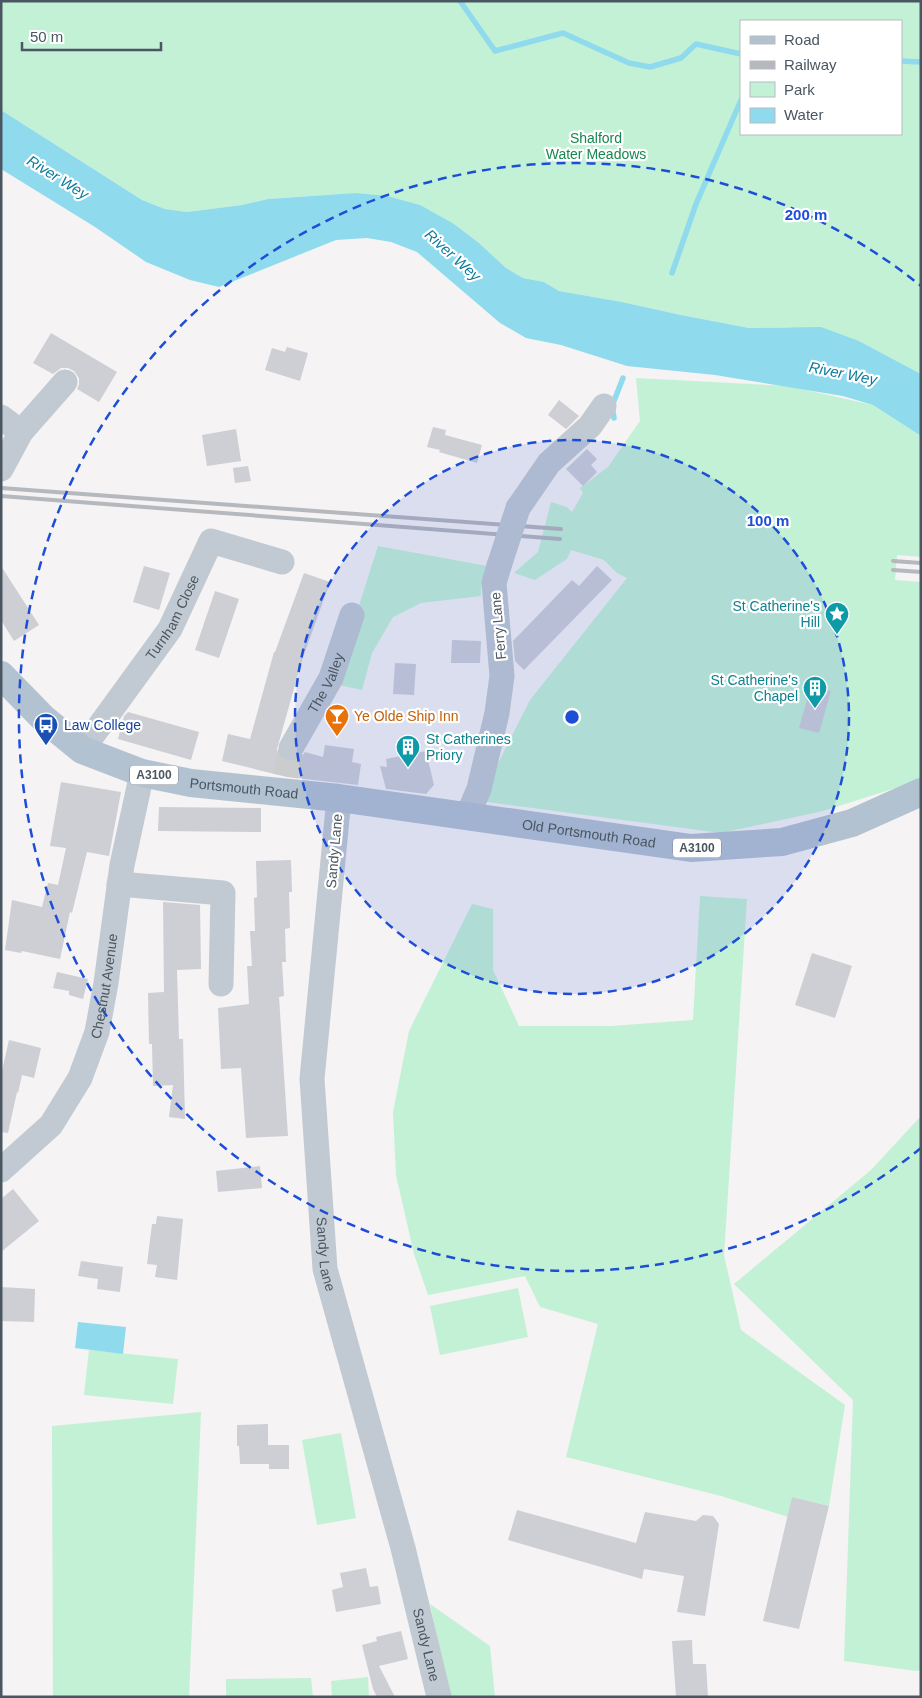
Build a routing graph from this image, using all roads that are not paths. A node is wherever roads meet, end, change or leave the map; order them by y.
1 (65, 382) dead end
2 (604, 406) dead end
3 (1, 417) edge
4 (21, 432) junction
5 (1, 469) edge
6 (282, 562) dead end
7 (352, 615) dead end
8 (1, 676) edge
9 (290, 748) tunnel mouth
10 (82, 750) junction
11 (142, 773) junction
12 (921, 792) edge
13 (339, 798) junction
14 (467, 817) junction
15 (119, 884) junction
16 (221, 984) dead end
17 (1, 1170) edge
18 (439, 1697) edge

1 - 4 street
2 - 14 street, Ferry Lane, bridge
3 - 4 street
4 - 5 street
6 - 10 street, Turnham Close
7 - 9 street, The Valley
8 - 10 main road, Portsmouth Road / A3100
10 - 11 main road, Portsmouth Road / A3100
11 - 13 main road, Portsmouth Road / A3100
11 - 15 street, Chestnut Avenue
12 - 14 main road, Old Portsmouth Road / A3100
13 - 14 main road, Old Portsmouth Road / A3100
13 - 18 street, Sandy Lane
15 - 16 street
15 - 17 street, Chestnut Avenue

